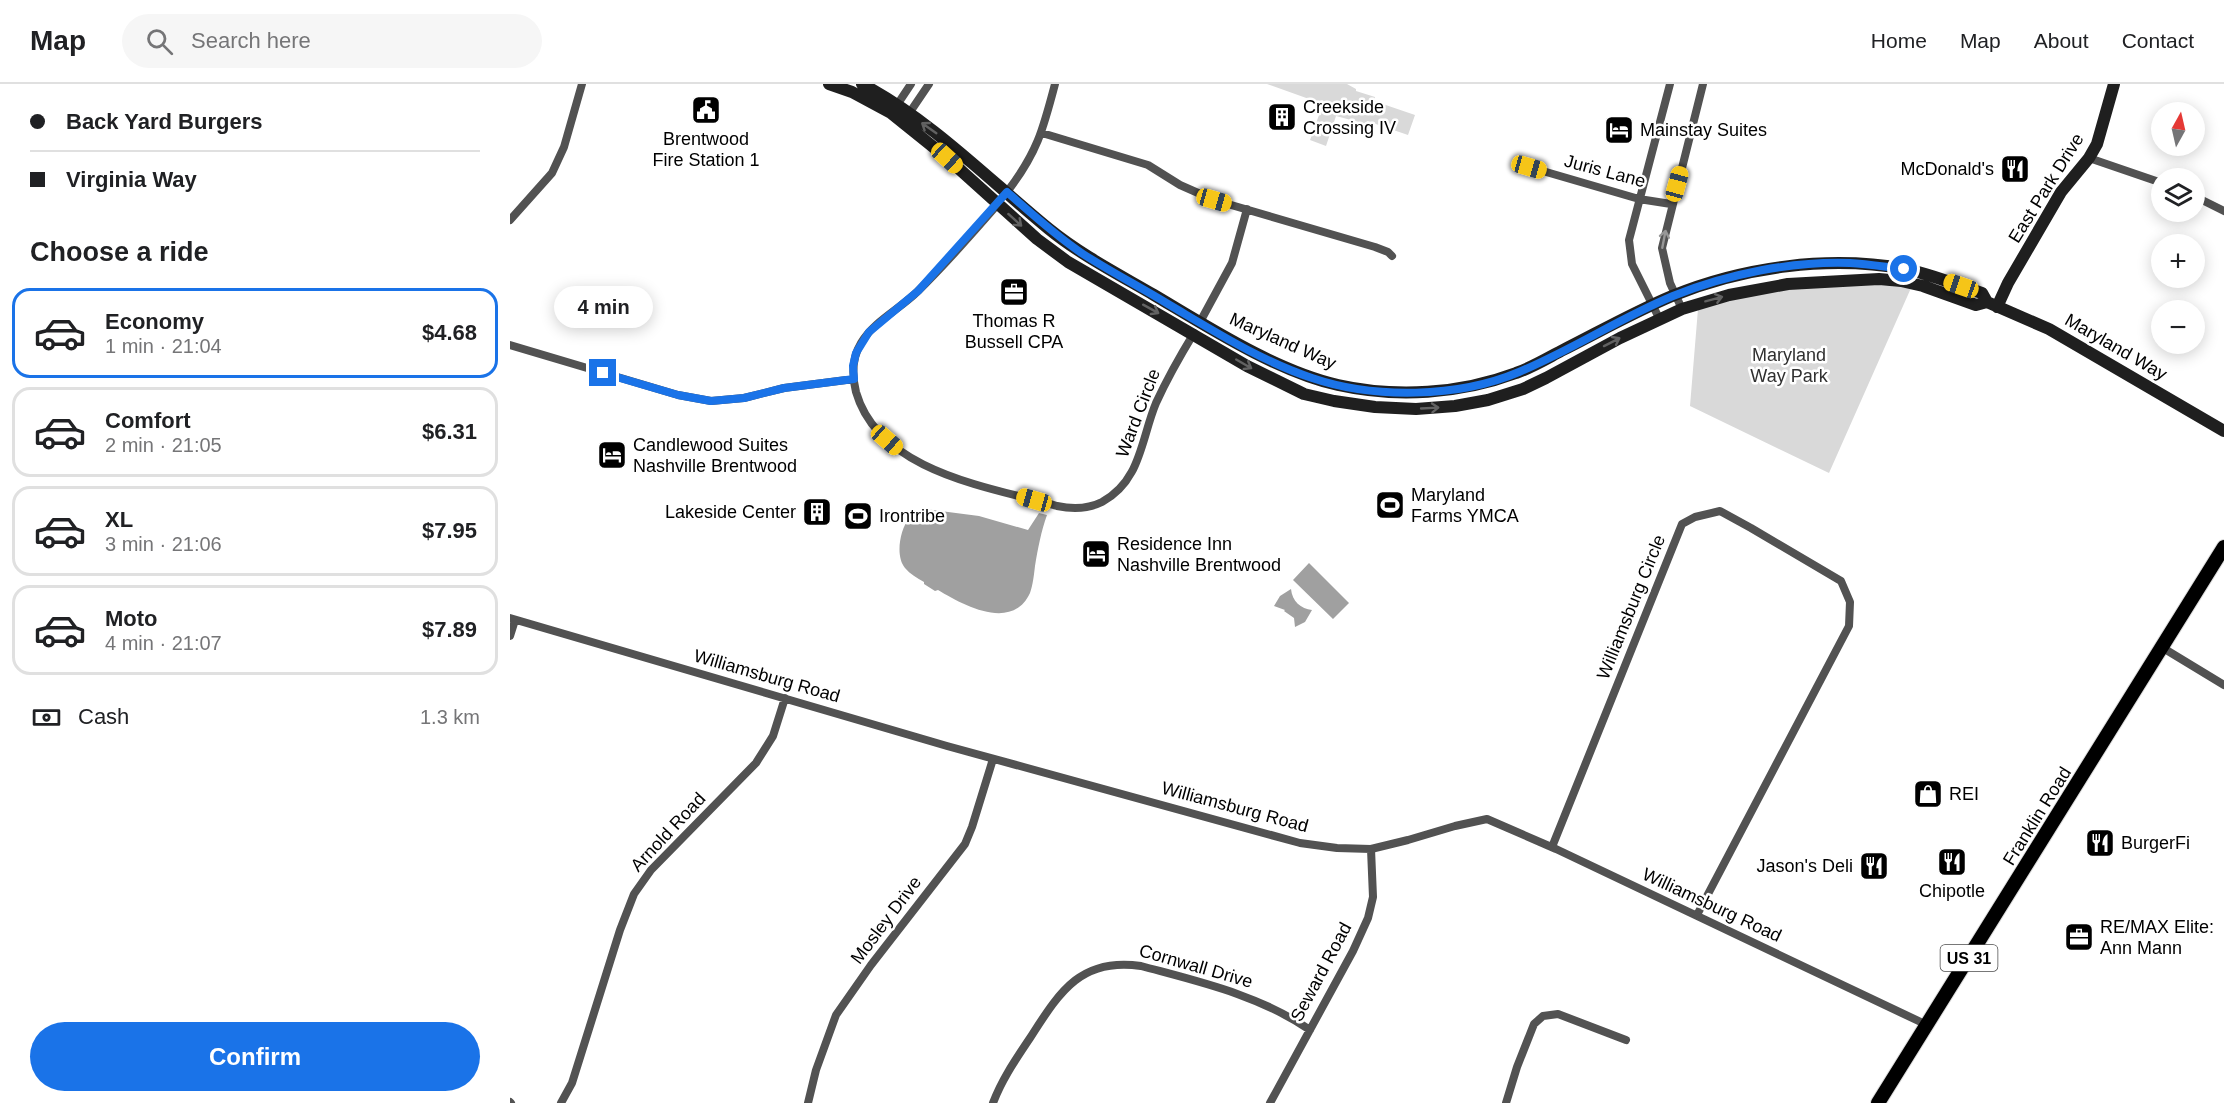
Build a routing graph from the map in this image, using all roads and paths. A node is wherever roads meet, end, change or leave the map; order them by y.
1 (582, 84) edge
2 (829, 84) edge
3 (862, 84) edge
4 (911, 84) edge
5 (929, 84) edge
6 (1055, 84) edge
7 (1670, 84) edge
8 (1703, 84) edge
9 (2114, 84) edge
10 (894, 109) junction
11 (906, 118) junction
12 (1042, 133) junction
13 (2089, 158) junction
14 (1529, 167) dead end
15 (2151, 179) edge
16 (1007, 192) junction
17 (1639, 199) junction
18 (2205, 202) edge
19 (998, 204) junction
20 (1671, 204) junction
21 (1247, 209) junction
22 (2224, 211) edge
23 (510, 220) edge
24 (1392, 256) dead end
25 (1849, 263) junction
26 (1849, 280) junction
27 (1675, 295) junction
28 (1992, 304) junction
29 (1652, 305) junction
30 (1682, 309) junction
31 (1659, 318) junction
32 (1197, 328) junction
33 (510, 345) edge
34 (1529, 367) junction
35 (1310, 377) junction
36 (854, 379) junction
37 (1536, 382) junction
38 (1463, 387) junction
39 (1304, 394) junction
40 (1466, 404) junction
41 (2224, 431) edge
42 (2224, 547) edge
43 (513, 619) edge
44 (510, 636) edge
45 (2163, 648) junction
46 (2224, 685) edge
47 (785, 698) junction
48 (993, 759) junction
49 (1552, 848) junction
50 (1371, 849) junction
51 (1697, 915) junction
52 (1927, 1025) junction
53 (1310, 1030) junction
54 (1626, 1040) dead end
55 (561, 1103) edge
56 (808, 1103) edge
57 (993, 1103) edge
58 (1270, 1103) edge
59 (1506, 1103) edge
60 (1878, 1103) edge

1 - 23 street
2 - 10 main road, Maryland Way
3 - 10 main road, Maryland Way
4 - 10 street
5 - 11 street
6 - 12 street
7 - 17 street
8 - 20 street
9 - 13 main road, East Park Drive
10 - 11 main road, Maryland Way
16 -> 11 main road, Maryland Way
11 - 19 main road, Maryland Way
12 - 16 street
12 - 21 street
13 - 15 street
13 - 28 main road, East Park Drive
14 - 17 street, Juris Lane
16 - 19 main road
16 - 32 main road, Maryland Way
17 - 20 street, Juris Lane
17 - 29 street
18 - 22 street
19 -> 32 main road, Maryland Way
19 - 36 street, Ward Circle
27 -> 20 street
21 - 24 street
21 - 32 street, Ward Circle
25 - 26 main road
25 - 27 main road, Maryland Way
25 - 28 main road, Maryland Way
26 - 28 main road, Maryland Way
30 -> 26 main road, Maryland Way
27 - 29 main road, Maryland Way
27 - 30 street
28 - 41 main road, Maryland Way
29 - 31 street
29 - 34 main road, Maryland Way
30 - 31 main road, Maryland Way
37 -> 31 main road, Maryland Way
32 - 35 main road, Maryland Way
32 - 36 street, Ward Circle
32 -> 39 main road, Maryland Way
33 - 36 street
34 - 37 main road
34 - 38 main road, Maryland Way
35 - 38 main road, Maryland Way
35 - 39 main road
37 - 40 main road, Maryland Way
38 - 40 main road
39 -> 40 main road, Maryland Way
42 - 45 main road, Franklin Road / US 31
43 - 44 street
43 - 47 street, Williamsburg Road
45 - 46 street
45 - 52 main road, Franklin Road / US 31
47 - 48 street, Williamsburg Road
47 - 55 street, Arnold Road
48 - 50 street, Williamsburg Road
48 - 56 street, Mosley Drive
49 - 50 street, Williamsburg Road
49 - 51 street, Williamsburg Road
49 - 51 street, Williamsburg Circle
50 - 53 street, Seward Road
51 - 52 street, Williamsburg Road
52 - 60 main road, Franklin Road / US 31
53 - 57 street, Cornwall Drive
53 - 58 street, Seward Road
54 - 59 street

